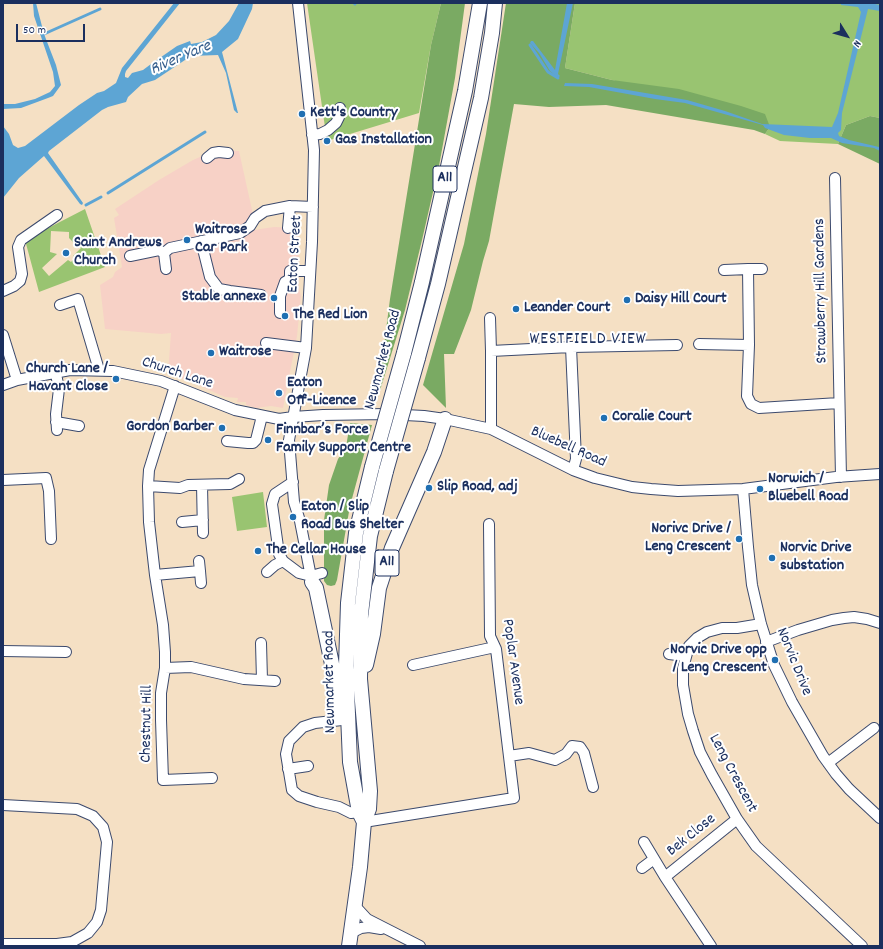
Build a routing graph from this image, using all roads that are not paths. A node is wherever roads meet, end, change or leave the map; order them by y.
1 (298, 3) edge
2 (480, 3) edge
3 (495, 3) edge
4 (340, 108) dead end
5 (312, 135) junction
6 (228, 153) dead end
7 (207, 158) dead end
8 (835, 178) dead end
9 (290, 206) junction
10 (313, 207) junction
11 (57, 215) dead end
12 (288, 228) dead end
13 (201, 241) junction
14 (164, 253) junction
15 (130, 256) dead end
16 (166, 269) dead end
17 (762, 269) dead end
18 (724, 270) dead end
19 (748, 270) junction
20 (310, 271) junction
21 (3, 291) edge
22 (261, 295) dead end
23 (60, 305) dead end
24 (280, 313) dead end
25 (490, 318) dead end
26 (3, 334) edge
27 (266, 343) dead end
28 (699, 344) dead end
29 (677, 345) dead end
30 (749, 345) junction
31 (571, 347) junction
32 (306, 348) junction
33 (491, 350) junction
34 (99, 370) junction
35 (56, 374) junction
36 (17, 380) junction
37 (3, 384) edge
38 (175, 386) junction
39 (840, 403) junction
40 (262, 416) junction
41 (293, 417) junction
42 (445, 419) junction
43 (80, 426) dead end
44 (491, 429) junction
45 (226, 441) dead end
46 (573, 470) junction
47 (880, 474) edge
48 (841, 477) junction
49 (3, 480) edge
50 (234, 482) dead end
51 (293, 482) junction
52 (202, 485) junction
53 (148, 486) junction
54 (743, 489) junction
55 (203, 520) junction
56 (182, 522) dead end
57 (489, 524) dead end
58 (203, 533) dead end
59 (51, 540) dead end
60 (200, 560) dead end
61 (283, 561) junction
62 (200, 571) junction
63 (267, 572) dead end
64 (155, 575) junction
65 (315, 577) junction
66 (200, 583) dead end
67 (880, 622) edge
68 (761, 624) junction
69 (766, 642) junction
70 (261, 643) dead end
71 (495, 647) junction
72 (3, 652) edge
73 (66, 652) dead end
74 (669, 654) dead end
75 (685, 656) junction
76 (413, 665) dead end
77 (165, 668) junction
78 (360, 679) junction
79 (262, 680) junction
80 (275, 680) dead end
81 (342, 720) junction
82 (874, 728) dead end
83 (509, 756) junction
84 (350, 762) junction
85 (828, 763) junction
86 (308, 766) dead end
87 (288, 770) junction
88 (212, 778) dead end
89 (593, 787) dead end
90 (3, 805) edge
91 (362, 817) junction
92 (880, 818) edge
93 (737, 819) junction
94 (644, 842) dead end
95 (654, 859) junction
96 (642, 868) dead end
97 (665, 877) junction
98 (355, 906) junction
99 (387, 930) junction
100 (350, 939) edge
101 (3, 944) edge
102 (420, 946) edge
103 (711, 946) edge
104 (862, 946) edge

1 - 5 street, Eaton Street
2 - 84 highway, Newmarket Road / A11, bridge
3 - 78 highway, Newmarket Road / A11, bridge
4 - 5 street
5 - 10 street, Eaton Street
6 - 7 street
8 - 39 street, Strawberry Hill Gardens
9 - 10 street
9 - 12 street
9 - 13 street
10 - 20 street, Eaton Street
11 - 21 street
13 - 14 street
13 - 22 street
14 - 15 street
14 - 16 street
17 - 19 street
18 - 19 street
19 - 30 street
20 - 24 street
20 - 32 street, Eaton Street
23 - 34 street
25 - 33 street
26 - 36 street
27 - 32 street
28 - 30 street
29 - 31 street
30 - 39 street
31 - 33 street
31 - 46 street
32 - 41 street, Eaton Street
33 - 44 street
34 - 35 street, Church Lane
34 - 38 street, Church Lane
35 - 36 street, Church Lane
35 - 43 street
36 - 37 street, Church Lane
38 - 40 street, Church Lane
38 - 53 street, Chestnut Hill
39 - 48 street, Strawberry Hill Gardens
40 - 41 street, Church Lane
40 - 45 street
41 - 42 street, Bluebell Road
41 - 51 street, Eaton Street
42 - 44 street, Bluebell Road
42 - 78 highway, A11
44 - 46 street, Bluebell Road
46 - 54 street, Bluebell Road
47 - 48 street, Bluebell Road
48 - 54 street, Bluebell Road
49 - 59 street
50 - 52 street
51 - 61 street
51 - 65 street, Eaton Street
52 - 53 street
52 - 55 street
53 - 64 street, Chestnut Hill
54 - 68 street, Norvic Drive
55 - 56 street
55 - 58 street
57 - 71 street, Poplar Avenue
60 - 62 street
61 - 63 street
61 - 65 street
62 - 64 street
62 - 66 street
64 - 77 street, Chestnut Hill
65 - 81 highway
67 - 69 street
68 - 69 street, Norvic Drive
68 - 75 street, Leng Crescent
69 - 85 street, Norvic Drive
70 - 79 street
71 - 76 street
71 - 83 street, Poplar Avenue
72 - 73 street
74 - 75 street
75 - 93 street, Leng Crescent
77 - 79 street, Chestnut Hill
77 - 88 street, Chestnut Hill
78 - 91 highway, Newmarket Road / A11
79 - 80 street, Chestnut Hill
81 - 84 highway
81 - 87 street
82 - 85 street
83 - 89 street
83 - 91 street, Poplar Avenue
84 - 91 highway, Newmarket Road / A11
85 - 92 street, Norvic Drive
86 - 87 street
87 - 91 street
90 - 101 street
91 - 98 highway, Newmarket Road / A11
93 - 97 street, Bek Close
93 - 104 street, Leng Crescent
94 - 95 street, Bek Close
95 - 96 street, Bek Close
95 - 97 street, Bek Close
97 - 103 street, Bek Close
98 - 99 street
98 - 100 highway, Newmarket Road / A11
99 - 100 street
99 - 102 street

